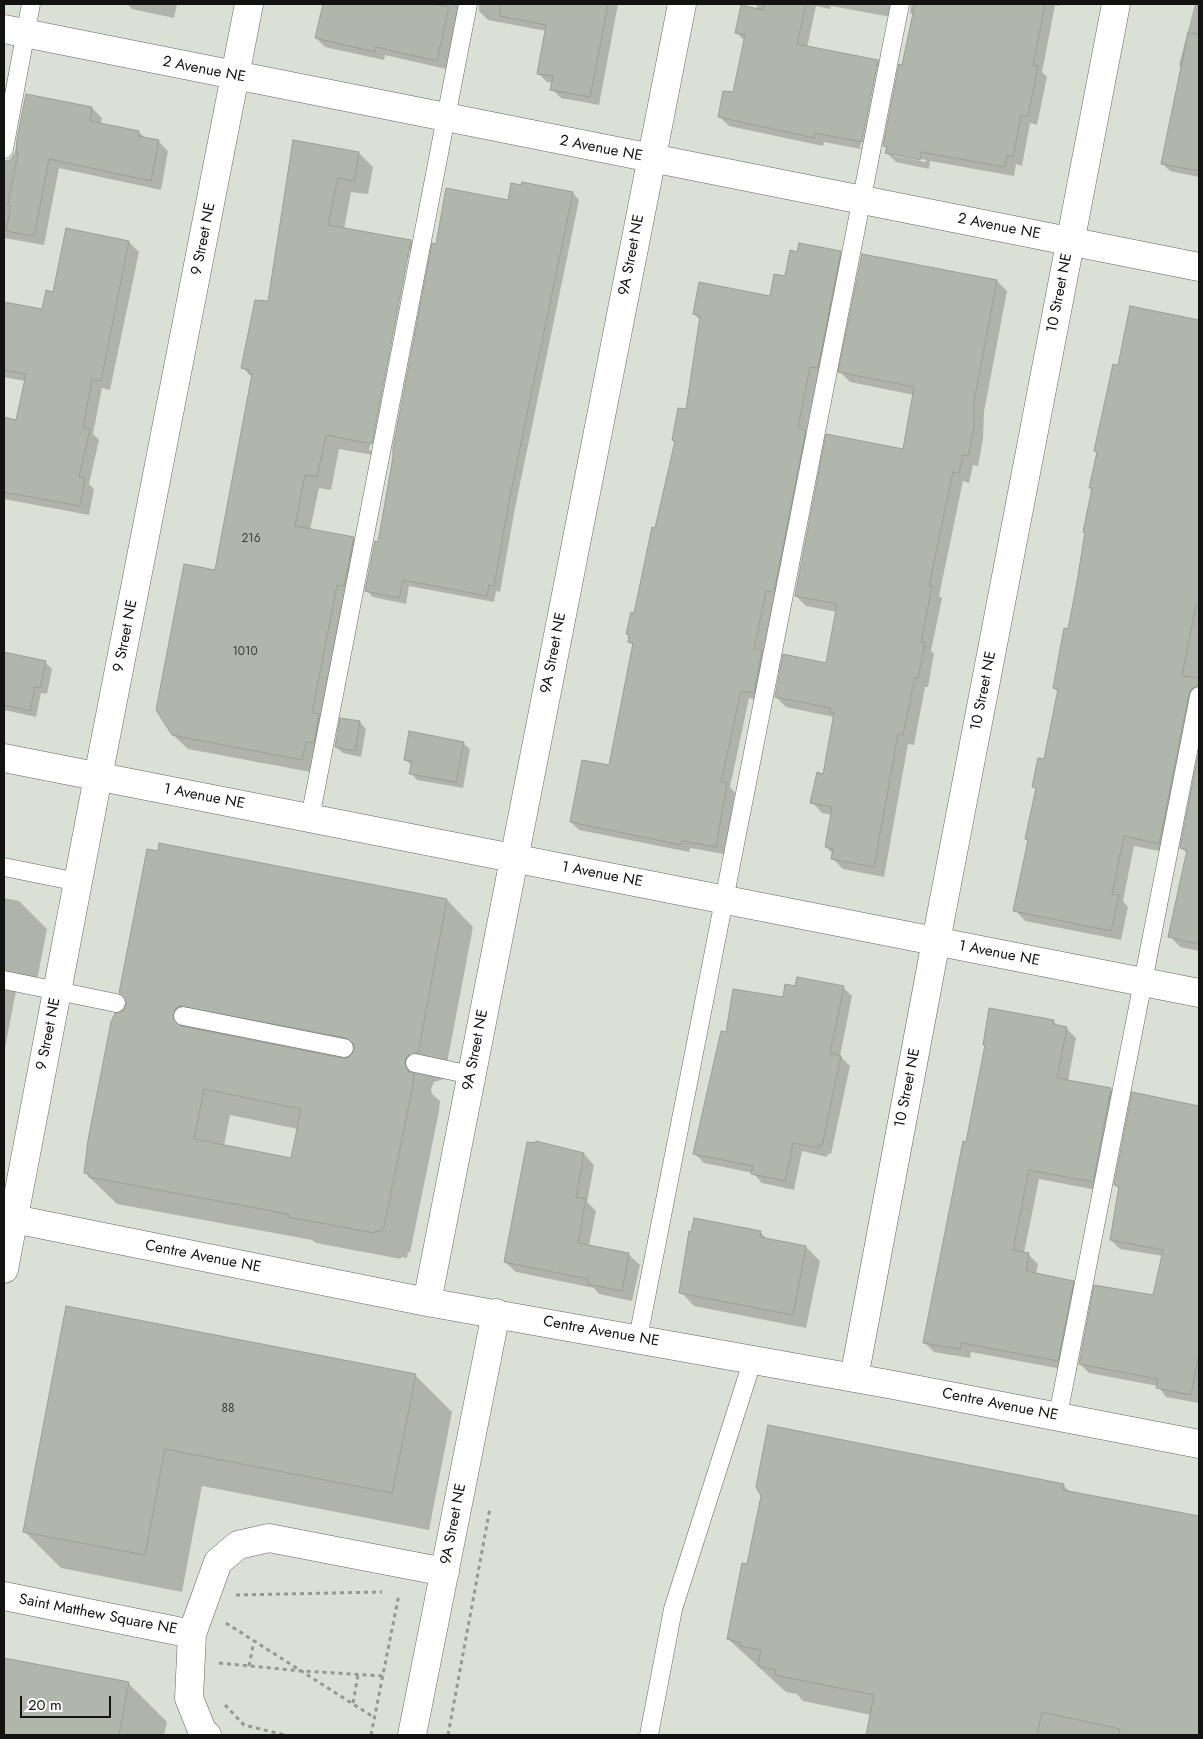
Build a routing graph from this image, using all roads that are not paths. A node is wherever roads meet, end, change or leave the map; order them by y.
1 (31, 4) edge
2 (249, 4) edge
3 (468, 4) edge
4 (682, 4) edge
5 (900, 4) edge
6 (1116, 4) edge
7 (15, 32) edge
8 (235, 76) junction
9 (446, 118) junction
10 (4, 150) edge
11 (652, 159) junction
12 (861, 200) junction
13 (1070, 242) junction
14 (1199, 267) edge
15 (1199, 696) edge
16 (4, 758) edge
17 (98, 777) junction
18 (310, 818) junction
19 (514, 858) junction
20 (4, 867) edge
21 (78, 882) junction
22 (722, 899) junction
23 (936, 941) junction
24 (4, 980) edge
25 (1144, 982) junction
26 (57, 991) junction
27 (1199, 993) edge
28 (116, 1003) dead end
29 (183, 1016) dead end
30 (344, 1048) dead end
31 (415, 1064) dead end
32 (471, 1075) junction
33 (9, 1218) edge
34 (4, 1269) edge
35 (427, 1302) junction
36 (496, 1313) junction
37 (638, 1338) junction
38 (753, 1359) junction
39 (854, 1378) junction
40 (1058, 1415) junction
41 (1199, 1444) edge
42 (445, 1572) junction
43 (4, 1596) edge
44 (192, 1634) junction
45 (207, 1735) edge
46 (412, 1735) edge
47 (649, 1735) edge

1 - 7 lane
2 - 8 street, 9 Street NE
3 - 9 lane
4 - 11 street, 9A Street NE
5 - 12 lane
6 - 13 street, 10 Street NE
7 - 8 street, 2 Avenue NE
7 - 10 lane
8 - 9 street, 2 Avenue NE
8 - 17 street, 9 Street NE
9 - 11 street, 2 Avenue NE
9 - 18 lane
11 - 12 street, 2 Avenue NE
11 - 19 street, 9A Street NE
12 - 13 street, 2 Avenue NE
12 - 22 lane
13 - 14 street, 2 Avenue NE
13 - 23 street, 10 Street NE
15 - 25 lane
16 - 17 street, 1 Avenue NE
17 - 18 street, 1 Avenue NE
17 - 21 street, 9 Street NE
18 - 19 street, 1 Avenue NE
19 - 22 street, 1 Avenue NE
19 - 32 street, 9A Street NE
20 - 21 lane
21 - 26 street, 9 Street NE
22 - 23 street, 1 Avenue NE
22 - 37 lane
23 - 25 street, 1 Avenue NE
23 - 39 street, 10 Street NE
24 - 26 lane
25 - 27 street, 1 Avenue NE
25 - 40 lane
26 - 28 lane
26 - 33 street, 9 Street NE
29 - 30 lane
31 - 32 lane
32 - 35 street, 9A Street NE
33 - 34 street, 9 Street NE
33 - 35 street, Centre Avenue NE
35 - 36 street, Centre Avenue NE
36 - 37 street, Centre Avenue NE
36 - 42 street, 9A Street NE
37 - 38 street, Centre Avenue NE
38 - 39 street, Centre Avenue NE
38 - 47 lane
39 - 40 street, Centre Avenue NE
40 - 41 street, Centre Avenue NE
42 - 44 street, Saint Matthew Square NE
42 - 46 street, 9A Street NE
43 - 44 street, Saint Matthew Square NE
44 - 45 street, Saint Matthew Square NE

